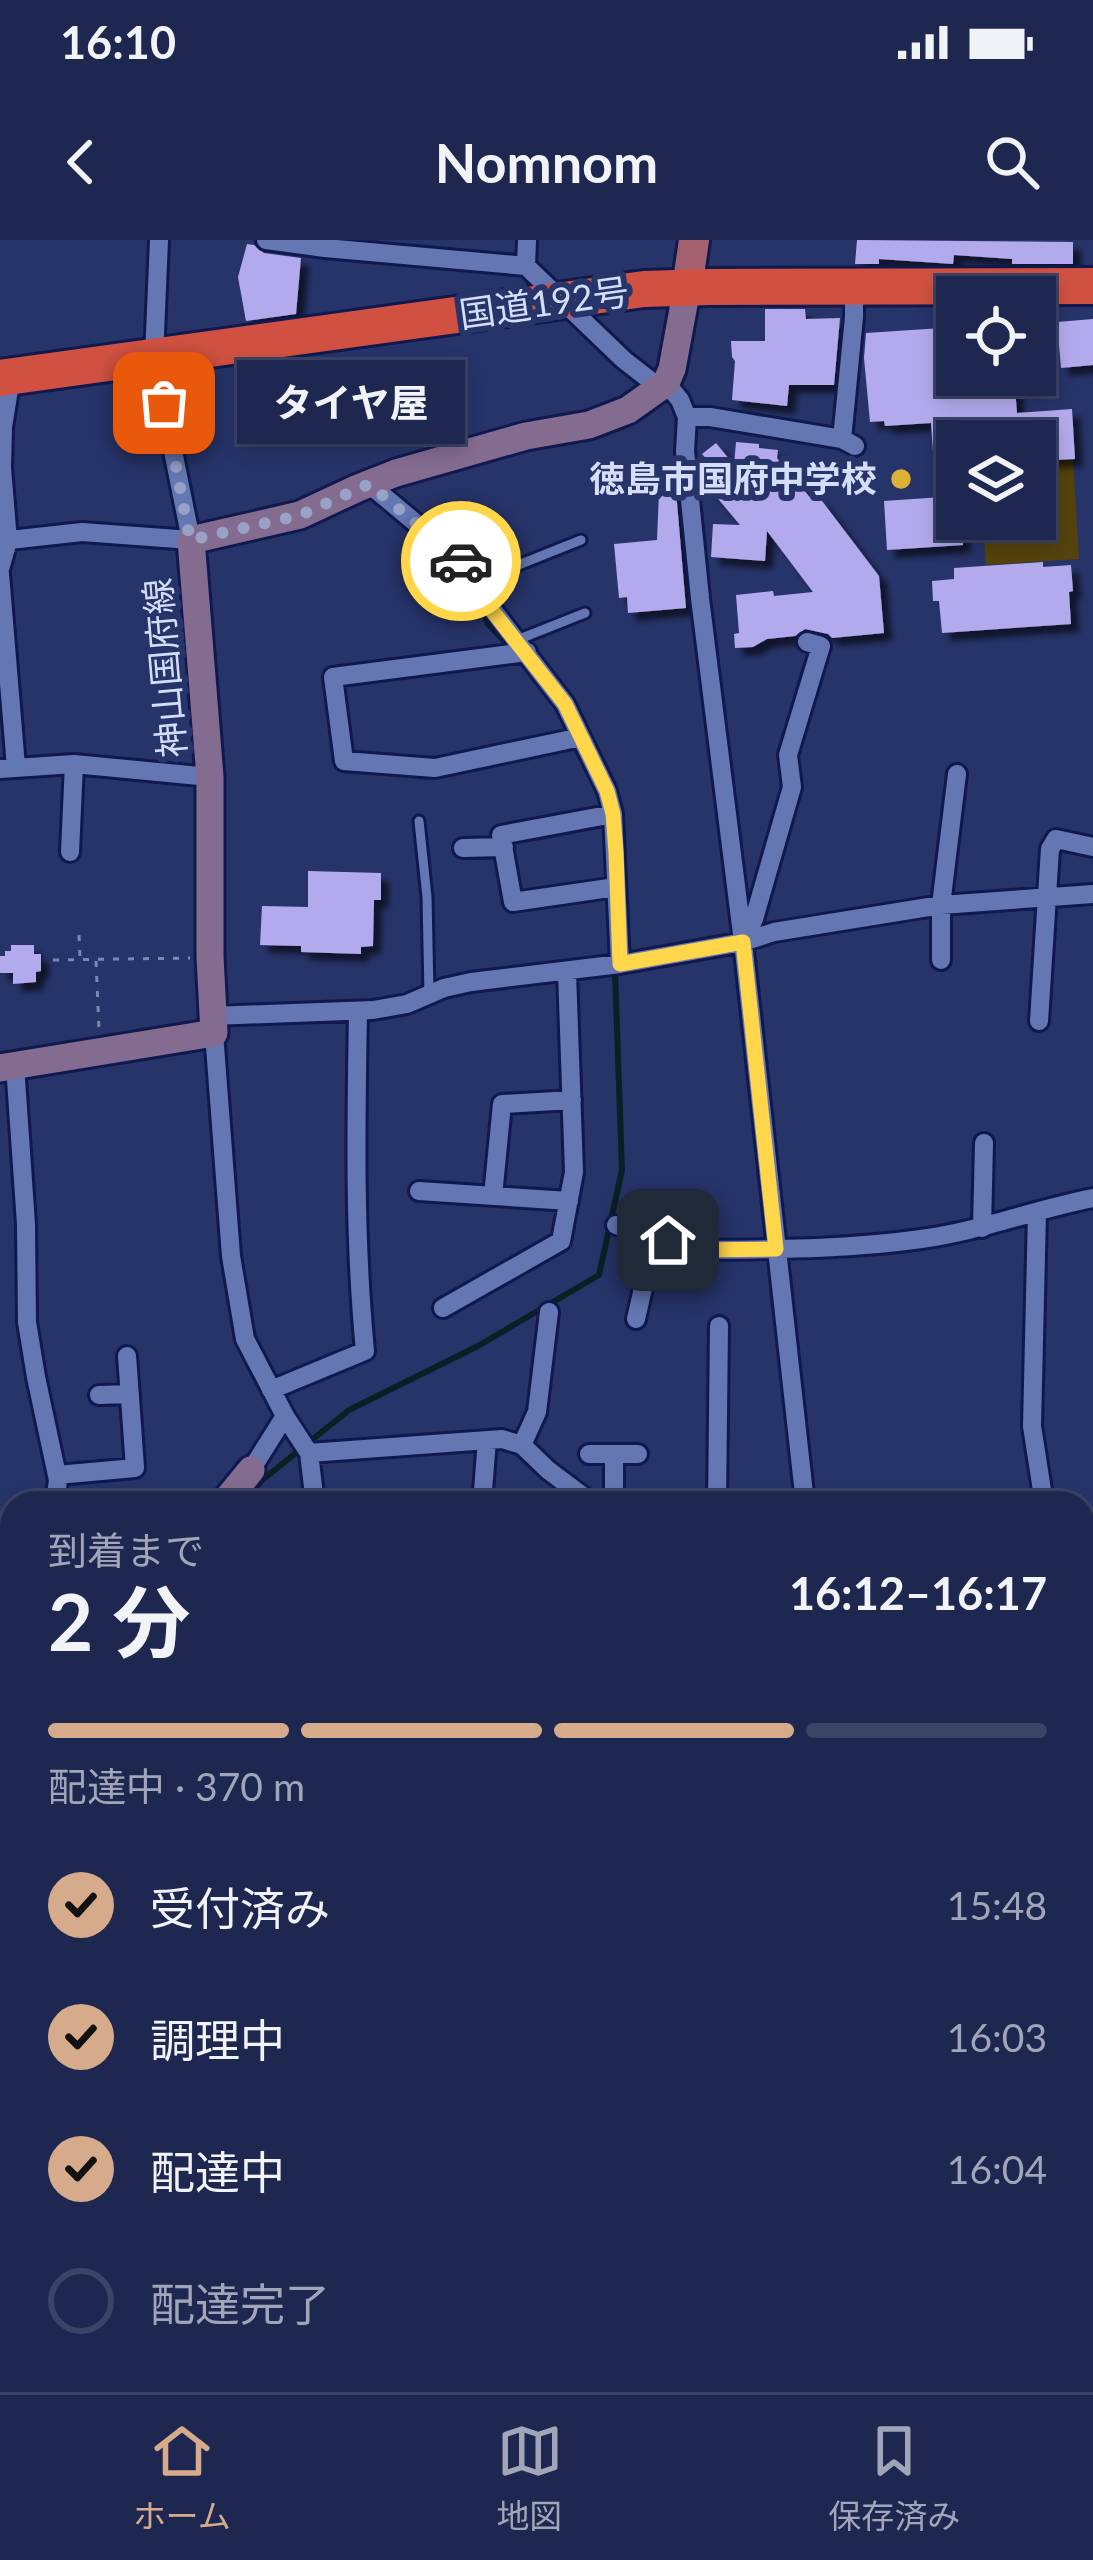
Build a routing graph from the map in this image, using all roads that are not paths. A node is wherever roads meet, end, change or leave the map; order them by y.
1 (159, 240) edge
2 (266, 240) edge
3 (526, 240) edge
4 (694, 240) edge
5 (526, 266) junction
6 (854, 286) junction
7 (1093, 286) edge
8 (687, 288) junction
9 (564, 302) junction
10 (154, 357) junction
11 (6, 377) edge
12 (663, 386) junction
13 (687, 417) junction
14 (369, 484) junction
15 (190, 540) junction
16 (581, 540) dead end
17 (4, 541) edge
18 (0, 572) edge
19 (476, 582) junction
20 (585, 613) dead end
21 (807, 641) dead end
22 (522, 646) junction
23 (581, 737) junction
24 (74, 764) junction
25 (8, 768) edge
26 (957, 774) dead end
27 (210, 777) junction
28 (613, 814) junction
29 (419, 820) dead end
30 (1093, 847) edge
31 (463, 848) dead end
32 (504, 848) junction
33 (70, 852) dead end
34 (616, 886) junction
35 (1093, 894) edge
36 (1046, 897) junction
37 (940, 905) junction
38 (743, 942) junction
39 (941, 960) dead end
40 (620, 964) junction
41 (567, 972) junction
42 (429, 994) junction
43 (358, 1011) junction
44 (1039, 1022) dead end
45 (213, 1024) junction
46 (8, 1066) edge
47 (572, 1100) junction
48 (984, 1143) dead end
49 (418, 1191) dead end
50 (493, 1196) junction
51 (1093, 1198) edge
52 (569, 1201) junction
53 (1037, 1212) junction
54 (616, 1225) dead end
55 (982, 1228) junction
56 (655, 1236) junction
57 (776, 1249) junction
58 (442, 1308) dead end
59 (549, 1312) dead end
60 (636, 1319) dead end
61 (718, 1326) dead end
62 (128, 1356) dead end
63 (271, 1390) junction
64 (130, 1394) junction
65 (100, 1395) dead end
66 (285, 1416) junction
67 (487, 1440) junction
68 (522, 1445) junction
69 (307, 1449) junction
70 (589, 1454) dead end
71 (614, 1454) junction
72 (638, 1454) dead end
73 (251, 1470) joint
74 (57, 1475) junction
75 (56, 1491) edge
76 (234, 1491) edge
77 (313, 1491) edge
78 (483, 1491) edge
79 (576, 1491) edge
80 (614, 1491) edge
81 (717, 1491) edge
82 (804, 1491) edge
83 (1042, 1491) edge

1 - 10 street
2 - 5 street
3 - 5 street
4 - 8 main road
5 - 9 street
6 - 7 highway, 国道192号
6 - 8 highway, 国道192号
6 - 13 street
8 - 9 highway, 国道192号
8 - 12 main road
9 - 10 highway, 国道192号
9 - 12 street
10 - 11 highway, 国道192号
10 - 15 street
11 - 17 street
12 - 13 street
12 - 14 main road, 神山国府線
13 - 38 street
14 - 15 main road, 神山国府線
14 - 19 street
15 - 17 street
15 - 27 main road, 神山国府線
16 - 19 lane
17 - 18 street
18 - 25 street
19 - 22 street
20 - 22 lane
21 - 38 street
22 - 23 street
22 - 23 street
23 - 28 street
24 - 25 street
24 - 27 street
24 - 33 street
26 - 37 street
27 - 45 main road, 神山国府線
28 - 32 street
28 - 34 street
29 - 42 lane
30 - 36 street
31 - 32 street
32 - 34 street
34 - 40 street
35 - 36 street
36 - 37 street
36 - 44 street
37 - 38 street
37 - 39 street
38 - 40 street
38 - 57 street
40 - 41 street
41 - 42 street
41 - 47 street
42 - 43 street
43 - 45 street
43 - 63 street
45 - 46 main road
45 - 63 street
46 - 74 street
47 - 50 street
47 - 52 street
48 - 55 street
49 - 50 street
50 - 52 street
51 - 53 street
52 - 58 street
53 - 55 street
53 - 83 street
54 - 56 street
55 - 57 street
56 - 57 street
56 - 60 street
57 - 82 street
59 - 68 street
61 - 81 street
62 - 64 street
63 - 66 street
64 - 65 street
64 - 74 street
66 - 69 street
66 - 73 street
67 - 68 street
67 - 69 street
67 - 78 street
68 - 79 street
69 - 77 street
70 - 71 street
71 - 72 street
71 - 80 street
73 - 76 main road
74 - 75 street

